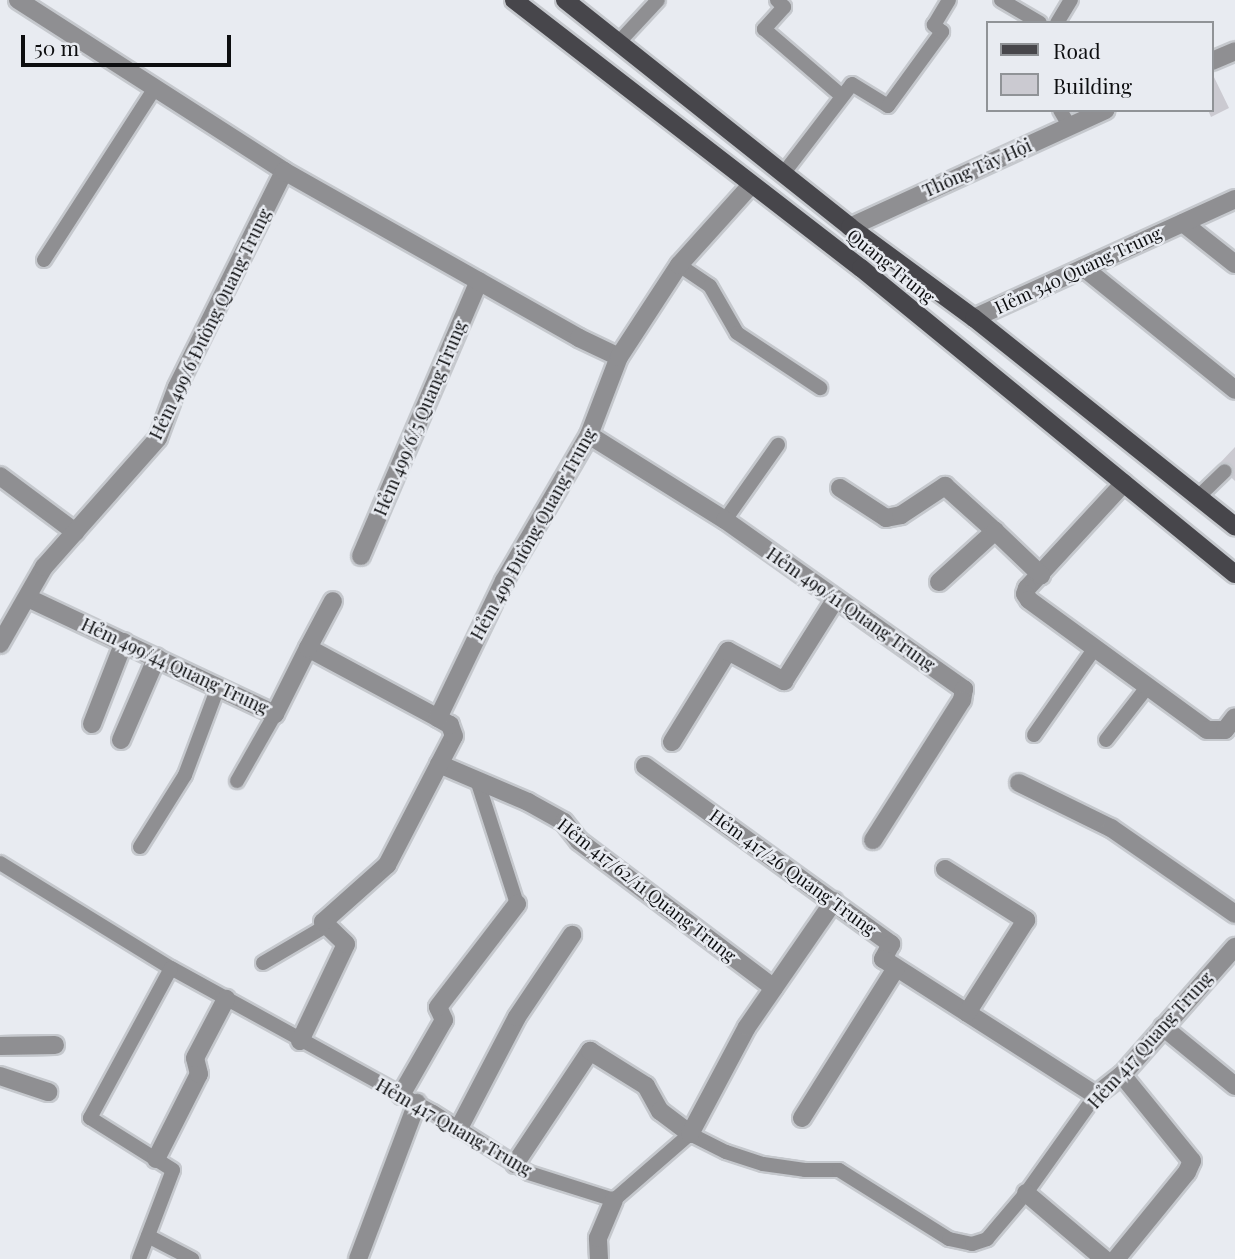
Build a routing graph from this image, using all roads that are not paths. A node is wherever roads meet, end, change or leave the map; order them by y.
1 (18, 0) edge
2 (514, 0) edge
3 (565, 0) edge
4 (658, 0) edge
5 (777, 0) edge
6 (949, 0) edge
7 (1001, 0) edge
8 (1071, 0) edge
9 (1037, 21) edge
10 (1058, 21) edge
11 (619, 43) junction
12 (1235, 51) edge
13 (1214, 60) edge
14 (155, 88) junction
15 (842, 96) junction
16 (1061, 112) edge
17 (1102, 112) edge
18 (1070, 127) junction
19 (284, 171) junction
20 (783, 174) junction
21 (751, 185) junction
22 (1235, 199) edge
23 (1183, 223) junction
24 (850, 227) junction
25 (830, 243) junction
26 (44, 260) dead end
27 (1235, 264) edge
28 (679, 265) junction
29 (1084, 268) junction
30 (479, 281) junction
31 (974, 318) junction
32 (619, 357) junction
33 (820, 388) dead end
34 (1235, 390) edge
35 (589, 435) junction
36 (778, 445) dead end
37 (1224, 471) dead end
38 (0, 476) edge
39 (1124, 483) junction
40 (840, 488) dead end
41 (1198, 497) junction
42 (1232, 519) edge
43 (725, 520) junction
44 (995, 531) junction
45 (75, 532) junction
46 (361, 555) dead end
47 (1235, 574) edge
48 (1041, 575) junction
49 (939, 582) dead end
50 (28, 598) junction
51 (835, 600) junction
52 (333, 601) dead end
53 (124, 642) junction
54 (0, 644) edge
55 (308, 648) junction
56 (1095, 648) junction
57 (156, 657) junction
58 (1148, 686) junction
59 (218, 688) junction
60 (275, 714) junction
61 (1235, 717) edge
62 (438, 718) junction
63 (92, 724) dead end
64 (1034, 735) dead end
65 (121, 740) dead end
66 (1106, 740) dead end
67 (672, 742) dead end
68 (439, 764) junction
69 (645, 766) dead end
70 (237, 780) dead end
71 (477, 780) junction
72 (1018, 783) dead end
73 (873, 840) dead end
74 (140, 847) dead end
75 (0, 863) edge
76 (945, 869) dead end
77 (834, 901) junction
78 (517, 904) joint
79 (1235, 915) edge
80 (324, 927) junction
81 (572, 935) dead end
82 (1235, 947) edge
83 (263, 962) dead end
84 (171, 968) junction
85 (896, 968) junction
86 (774, 988) junction
87 (226, 999) junction
88 (967, 1013) junction
89 (1163, 1027) junction
90 (300, 1041) junction
91 (55, 1045) dead end
92 (0, 1046) edge
93 (1122, 1075) junction
94 (0, 1076) edge
95 (1235, 1086) edge
96 (48, 1092) dead end
97 (1096, 1096) junction
98 (409, 1099) junction
99 (802, 1118) dead end
100 (459, 1128) junction
101 (690, 1134) junction
102 (156, 1159) junction
103 (514, 1164) junction
104 (1026, 1193) junction
105 (614, 1200) junction
106 (148, 1236) junction
107 (139, 1259) edge
108 (192, 1259) edge
109 (358, 1259) edge
110 (599, 1259) edge
111 (1104, 1259) edge
112 (1116, 1259) edge

1 - 14 street
2 - 21 main road, Quang Trung
3 - 11 main road, Quang Trung
4 - 11 lane
5 - 15 lane
6 - 15 lane
7 - 9 lane
8 - 10 lane
11 - 20 main road, Quang Trung
12 - 13 street
14 - 19 street
14 - 26 lane
15 - 20 lane
16 - 18 lane
17 - 18 street, Thông Tây Hội
18 - 24 street, Thông Tây Hội
19 - 30 street
19 - 45 street, Hẻm 499/6 Đường Quang Trung
20 - 24 main road, Quang Trung
21 - 25 main road, Quang Trung
21 - 28 street, Hẻm 499 Đường Quang Trung
22 - 23 street, Hẻm 340 Quang Trung
23 - 27 street, Hẻm 340 Quang Trung
23 - 29 street, Hẻm 340 Quang Trung
24 - 25 main road
24 - 31 main road, Quang Trung
25 - 39 main road, Quang Trung
28 - 32 street, Hẻm 499 Đường Quang Trung
28 - 33 lane
29 - 31 street, Hẻm 340 Quang Trung
29 - 34 street
30 - 32 street
30 - 46 street, Hẻm 499/6/5 Quang Trung
31 - 41 main road, Quang Trung
32 - 35 street, Hẻm 499 Đường Quang Trung
35 - 43 street, Hẻm 499/11 Quang Trung
35 - 62 street, Hẻm 499 Đường Quang Trung
36 - 43 lane
37 - 41 lane
38 - 45 street
39 - 47 main road, Quang Trung
39 - 48 street
40 - 44 street
41 - 42 main road, Quang Trung
43 - 51 street, Hẻm 499/11 Quang Trung
44 - 48 street
44 - 49 street
45 - 50 street, Hẻm 499/6 Đường Quang Trung
48 - 56 street
50 - 53 street, Hẻm 499/44 Quang Trung
50 - 54 street, Hẻm 499/6 Đường Quang Trung
51 - 67 street
51 - 73 street, Hẻm 499/11 Quang Trung
52 - 55 street, Hẻm 499/44 Quang Trung
53 - 57 street, Hẻm 499/44 Quang Trung
53 - 63 street
55 - 60 street, Hẻm 499/44 Quang Trung
55 - 62 street
56 - 58 street
56 - 64 lane
57 - 59 street, Hẻm 499/44 Quang Trung
57 - 65 street
58 - 61 street
58 - 66 lane
59 - 60 street, Hẻm 499/44 Quang Trung
59 - 74 lane
60 - 70 lane
62 - 68 street
68 - 71 street, Hẻm 417/62/11 Quang Trung
68 - 80 street
69 - 77 street, Hẻm 417/26 Quang Trung
71 - 78 lane
71 - 86 street, Hẻm 417/62/11 Quang Trung
72 - 79 street
75 - 84 lane, Hẻm 417 Quang Trung
76 - 88 street
77 - 85 street, Hẻm 417/26 Quang Trung
77 - 86 street
78 - 98 street
80 - 83 lane
80 - 90 street
81 - 100 street
82 - 89 street, Hẻm 417 Quang Trung
84 - 87 lane, Hẻm 417 Quang Trung
84 - 102 lane
85 - 88 street
85 - 99 street
86 - 101 street
87 - 90 lane, Hẻm 417 Quang Trung
87 - 102 street
88 - 97 street
89 - 93 street, Hẻm 417 Quang Trung
89 - 95 street
90 - 98 lane, Hẻm 417 Quang Trung
91 - 92 street
93 - 97 street, Hẻm 417 Quang Trung
93 - 112 street
94 - 96 street
97 - 104 lane, Hẻm 417 Quang Trung
98 - 100 lane, Hẻm 417 Quang Trung
98 - 109 street
100 - 103 lane, Hẻm 417 Quang Trung
101 - 103 street
101 - 104 lane, Hẻm 417 Quang Trung
101 - 105 lane
102 - 106 lane
103 - 105 lane, Hẻm 417 Quang Trung
104 - 111 street
105 - 110 street
106 - 107 lane
106 - 108 lane

